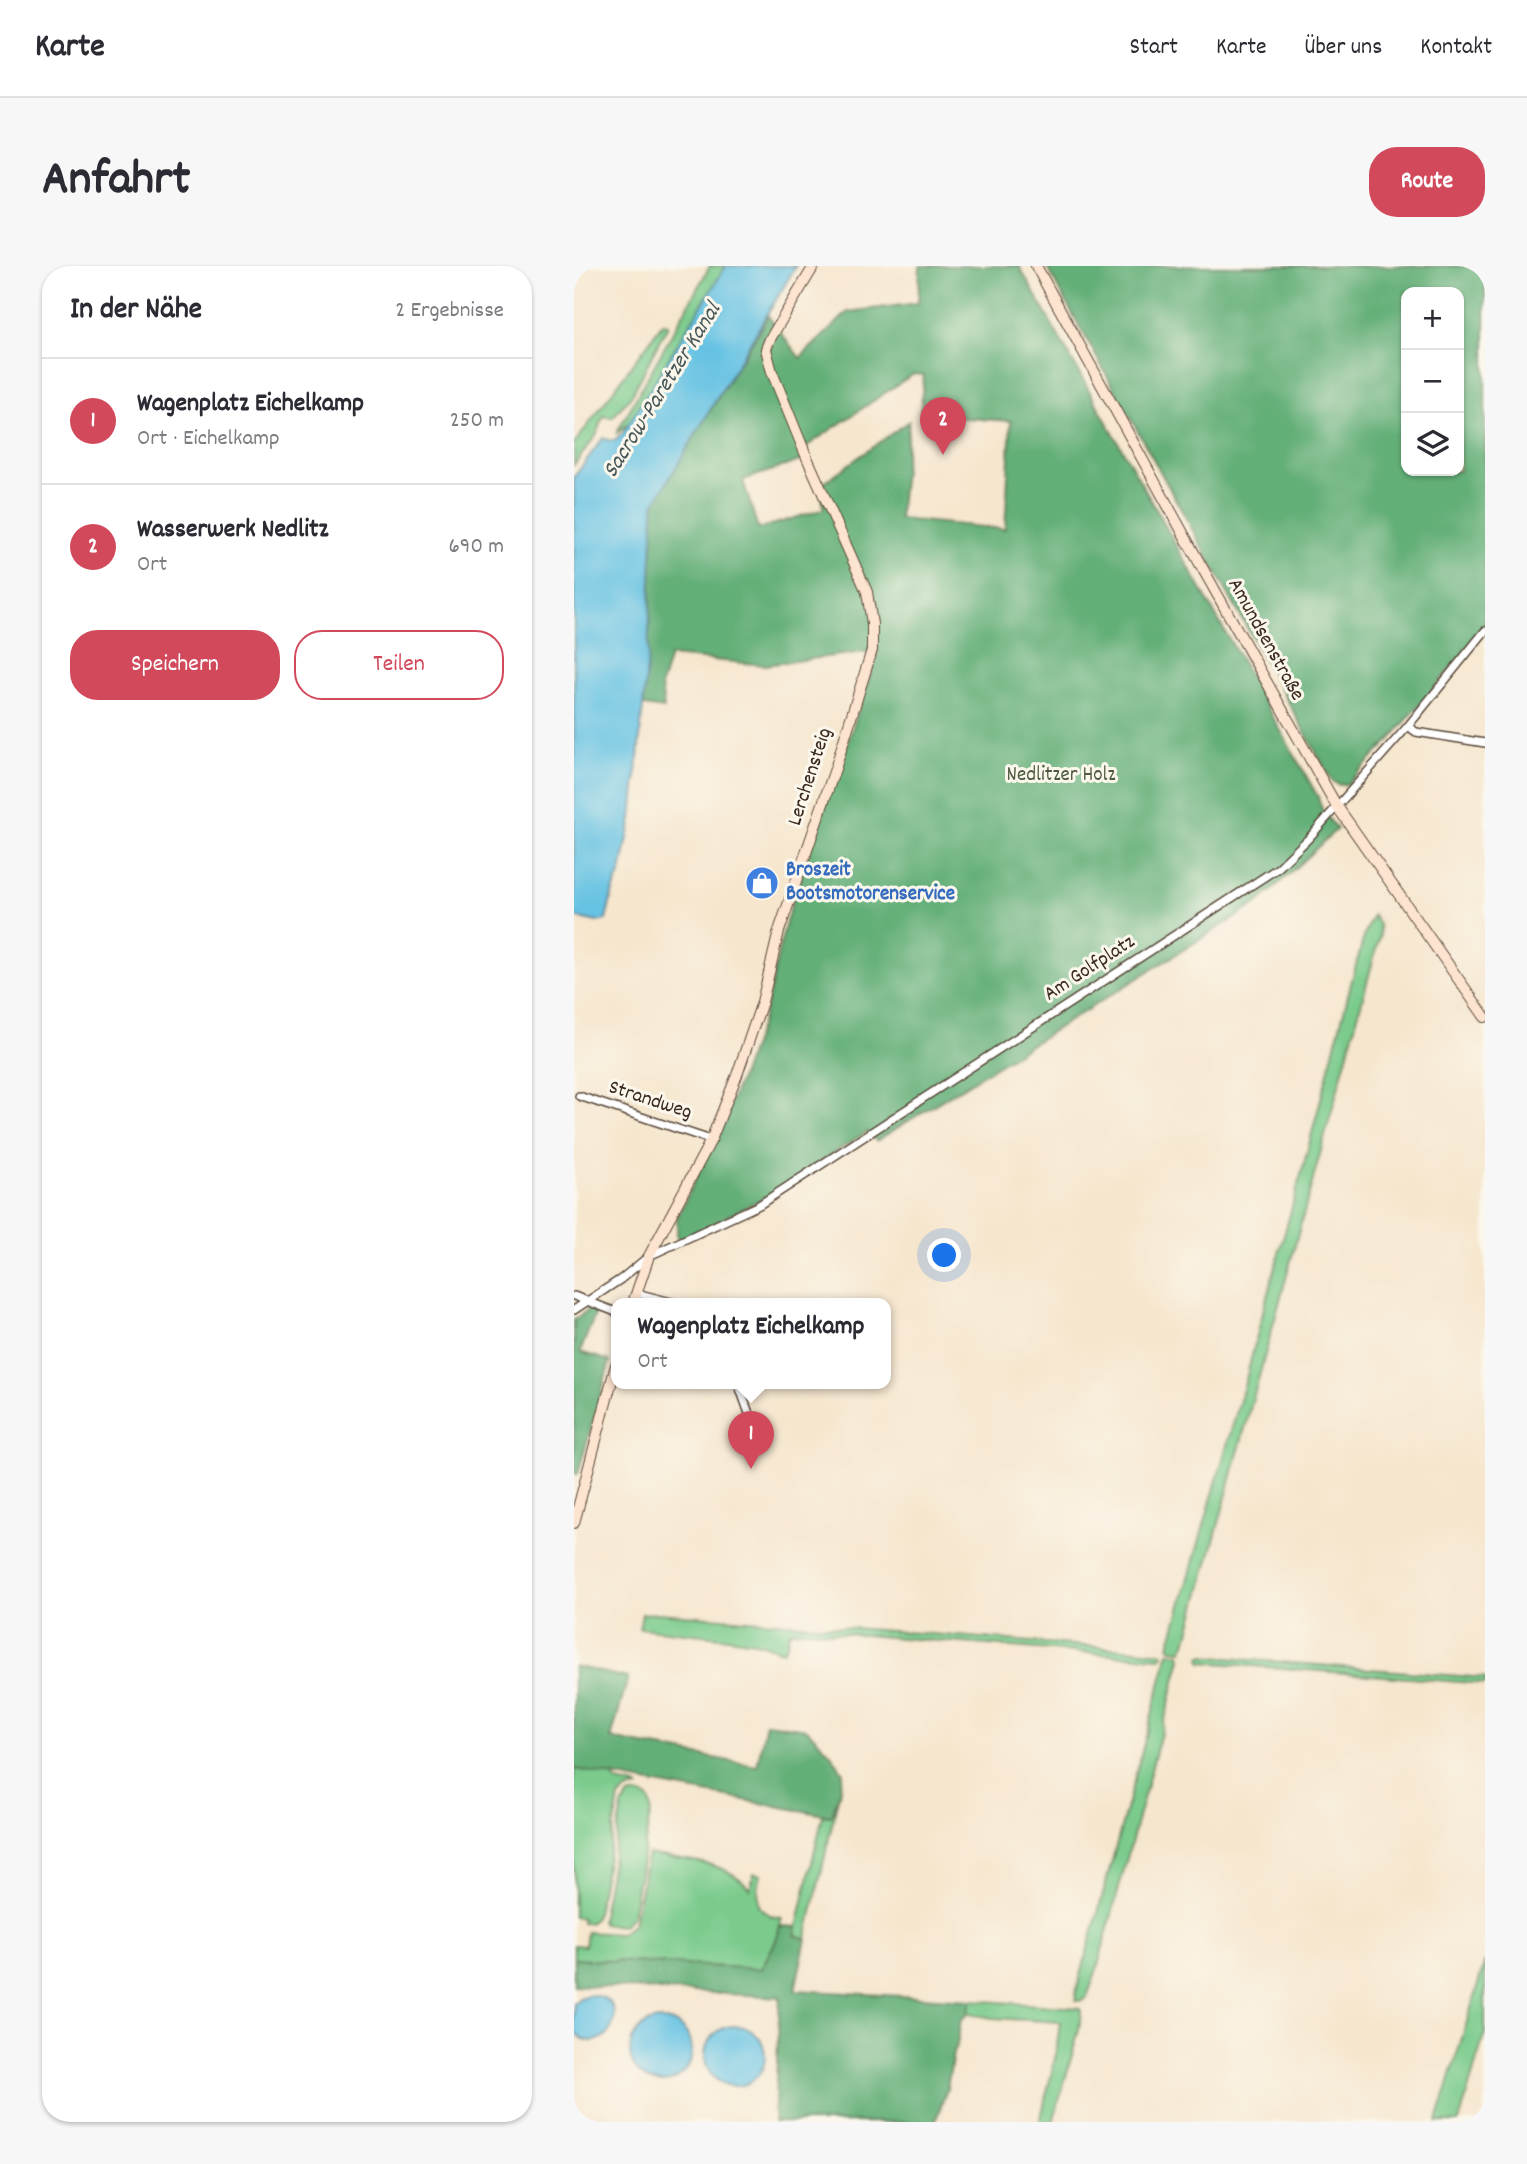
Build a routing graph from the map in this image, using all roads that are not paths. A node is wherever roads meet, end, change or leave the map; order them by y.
1 (814, 266) edge
2 (1036, 266) edge
3 (1485, 631) edge
4 (1408, 726) junction
5 (1485, 743) edge
6 (1336, 805) junction
7 (1485, 1017) edge
8 (579, 1096) dead end
9 (711, 1140) junction
10 (649, 1256) junction
11 (574, 1296) edge
12 (634, 1298) edge
13 (586, 1301) junction
14 (574, 1310) edge
15 (611, 1310) edge
16 (611, 1384) edge
17 (740, 1389) edge
18 (759, 1441) dead end
19 (574, 1523) edge

1 - 9 street, Lerchensteig
2 - 6 street, Amundsenstraße
3 - 4 street, Am Golfplatz
4 - 5 street
4 - 6 street, Am Golfplatz
6 - 7 street, Amundsenstraße
6 - 10 street, Am Golfplatz
8 - 9 street, Strandweg
9 - 10 street, Lerchensteig
10 - 12 street, Lerchensteig
10 - 13 street, Am Golfplatz
11 - 13 street
13 - 14 street, Am Golfplatz
13 - 15 street
16 - 19 street
17 - 18 street

